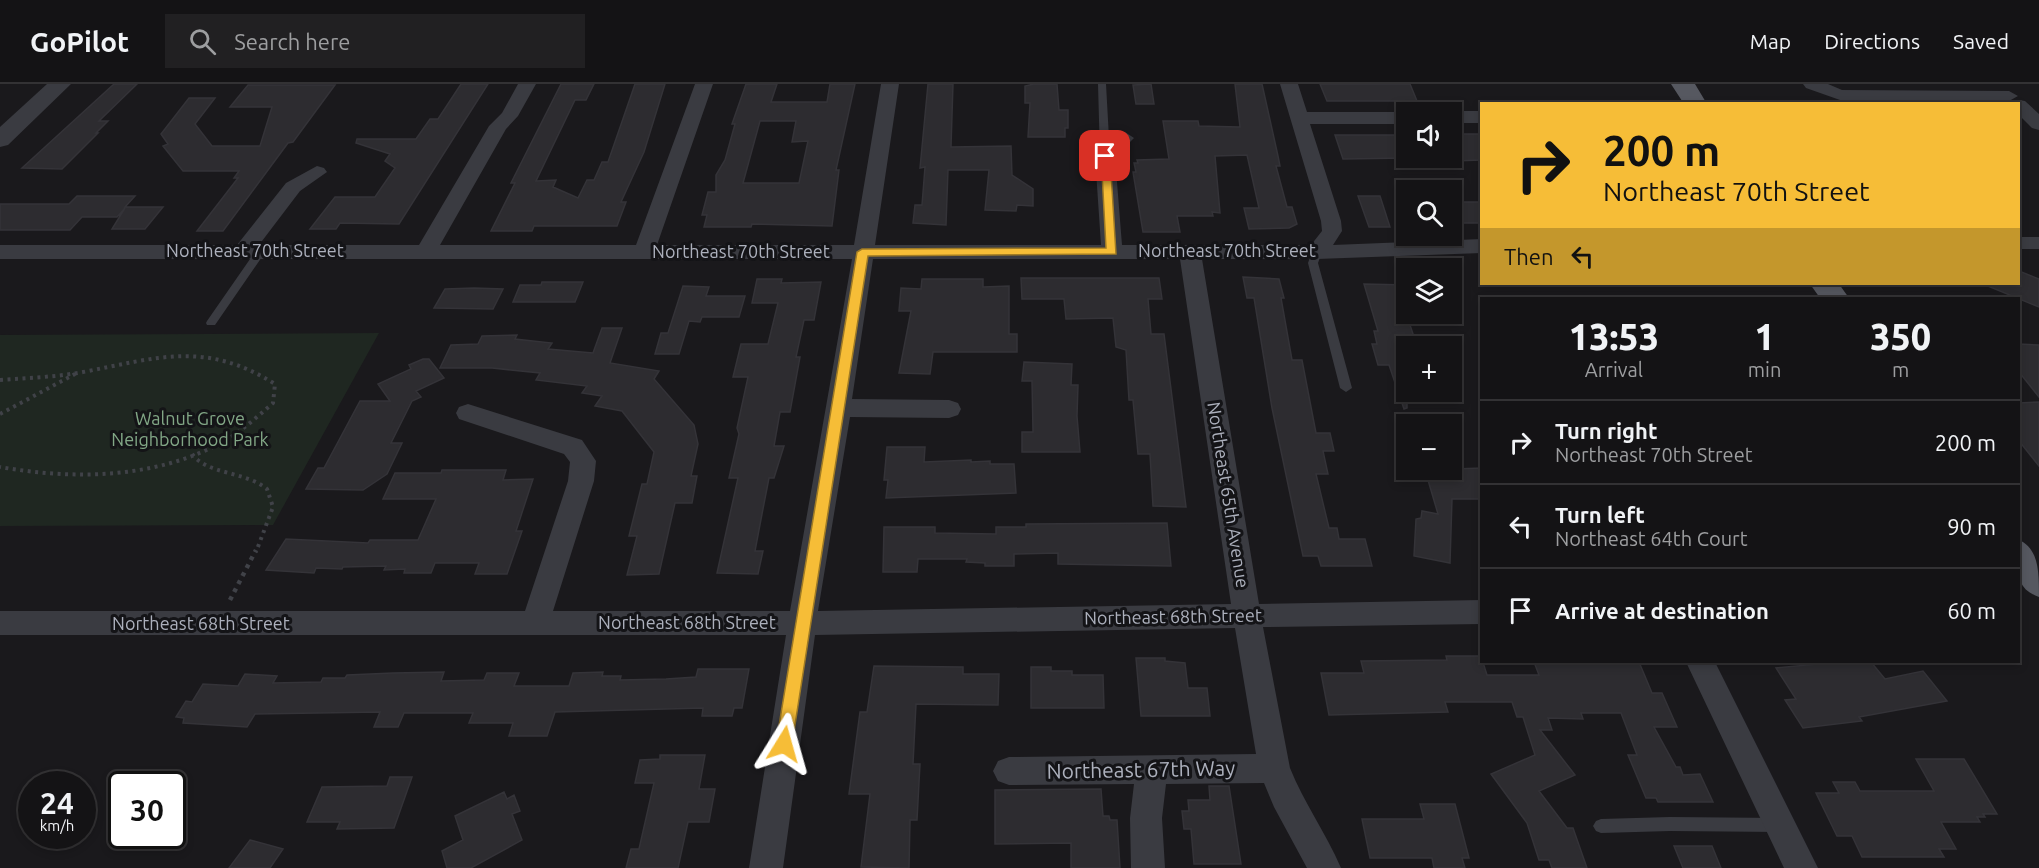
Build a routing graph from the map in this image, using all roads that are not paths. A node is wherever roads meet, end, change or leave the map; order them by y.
1 (60, 84) edge
2 (527, 84) edge
3 (704, 84) edge
4 (890, 84) edge
5 (1102, 84) edge
6 (1289, 84) edge
7 (1683, 84) edge
8 (1812, 84) edge
9 (2010, 97) edge
10 (1695, 102) edge
11 (2020, 106) edge
12 (1462, 117) edge
13 (1480, 117) edge
14 (1299, 118) junction
15 (1396, 118) edge
16 (2039, 124) edge
17 (1125, 138) dead end
18 (0, 140) edge
19 (1105, 156) junction
20 (317, 172) dead end
21 (2020, 243) edge
22 (2039, 243) edge
23 (1480, 246) edge
24 (426, 250) junction
25 (1112, 251) junction
26 (0, 252) edge
27 (252, 252) junction
28 (644, 252) junction
29 (862, 252) junction
30 (1190, 252) junction
31 (1317, 252) junction
32 (1825, 285) edge
33 (1834, 297) edge
34 (211, 323) dead end
35 (1346, 388) dead end
36 (839, 408) junction
37 (949, 409) dead end
38 (468, 413) dead end
39 (2020, 555) edge
40 (2039, 582) edge
41 (1480, 612) edge
42 (1247, 616) junction
43 (0, 623) edge
44 (802, 623) junction
45 (535, 624) junction
46 (1701, 663) edge
47 (1274, 768) junction
48 (1155, 769) junction
49 (1009, 771) dead end
50 (1781, 825) junction
51 (1601, 826) dead end
52 (766, 868) edge
53 (1148, 868) edge
54 (1324, 868) edge
55 (1801, 868) edge

1 - 18 street
2 - 24 street
3 - 28 street
4 - 29 street
5 - 19 lane
6 - 14 street
7 - 10 main road
8 - 9 street
11 - 16 street
12 - 13 street
14 - 15 street
14 - 31 street
17 - 19 street
19 - 25 street
20 - 27 street
21 - 22 street
23 - 31 street, Northeast 70th Street
24 - 27 street, Northeast 70th Street
24 - 28 street, Northeast 70th Street
25 - 29 street, Northeast 70th Street
25 - 30 street, Northeast 70th Street
26 - 27 street, Northeast 70th Street
27 - 34 lane
28 - 29 street, Northeast 70th Street
29 - 36 street
30 - 31 street, Northeast 70th Street
30 - 42 street, Northeast 65th Avenue
31 - 35 lane
32 - 33 main road
36 - 37 street
36 - 44 street
38 - 45 street
39 - 40 main road
41 - 42 street, Northeast 68th Street
42 - 44 street, Northeast 68th Street
42 - 47 street, Northeast 65th Avenue
43 - 45 street, Northeast 68th Street
44 - 45 street, Northeast 68th Street
44 - 52 street
46 - 50 street
47 - 48 street, Northeast 67th Way
47 - 54 street, Northeast 65th Avenue
48 - 49 street, Northeast 67th Way
48 - 53 street
50 - 51 lane
50 - 55 street

